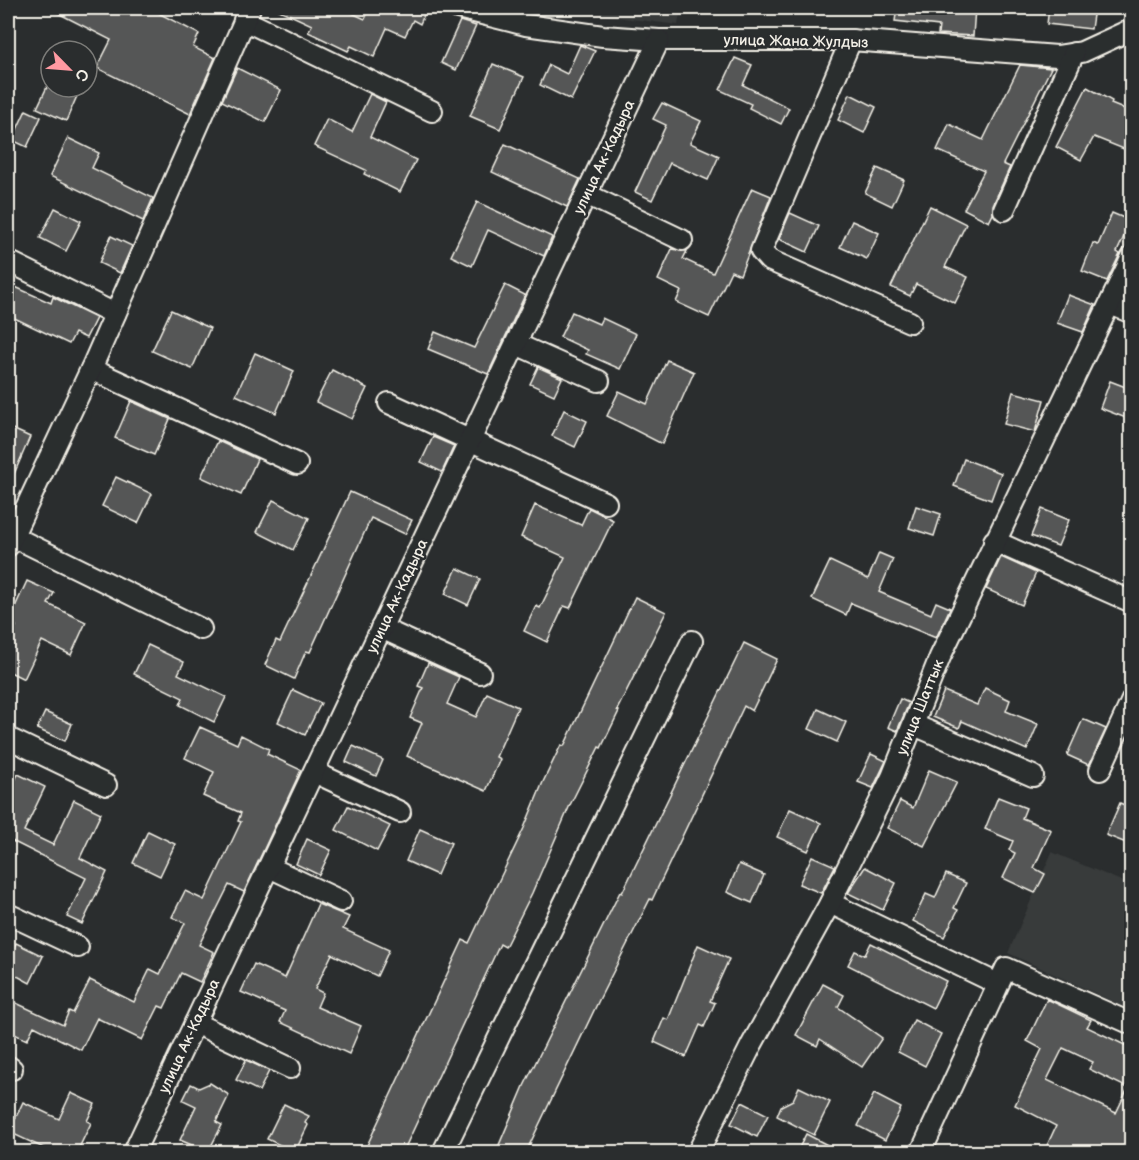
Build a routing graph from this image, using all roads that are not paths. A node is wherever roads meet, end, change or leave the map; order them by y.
1 (458, 8) edge
2 (247, 14) edge
3 (1131, 29) edge
4 (659, 40) junction
5 (851, 40) junction
6 (1074, 53) junction
7 (432, 111) dead end
8 (586, 194) junction
9 (1004, 210) dead end
10 (682, 240) dead end
11 (1131, 257) edge
12 (8, 261) edge
13 (1110, 304) junction
14 (1131, 313) edge
15 (115, 314) junction
16 (910, 322) dead end
17 (516, 344) junction
18 (91, 369) junction
19 (599, 381) dead end
20 (389, 403) dead end
21 (470, 442) junction
22 (297, 464) dead end
23 (606, 503) dead end
24 (10, 541) edge
25 (994, 541) junction
26 (1131, 602) edge
27 (381, 628) junction
28 (201, 629) dead end
29 (692, 641) dead end
30 (480, 673) dead end
31 (1131, 700) edge
32 (914, 725) junction
33 (8, 738) edge
34 (1100, 770) dead end
35 (314, 772) junction
36 (1033, 776) dead end
37 (106, 785) dead end
38 (400, 812) dead end
39 (268, 867) junction
40 (340, 901) dead end
41 (830, 903) junction
42 (8, 914) edge
43 (78, 947) dead end
44 (998, 984) junction
45 (195, 1023) junction
46 (1131, 1024) edge
47 (290, 1068) dead end
48 (134, 1152) edge
49 (443, 1152) edge
50 (698, 1152) edge
51 (921, 1152) edge

1 - 4 street, улица Жана Жулдыз
2 - 7 street
2 - 15 street
3 - 6 street, улица Жана Жулдыз
4 - 5 street, улица Жана Жулдыз
4 - 8 street, улица Ак-Кадыра
5 - 6 street, улица Жана Жулдыз
5 - 16 street
6 - 9 street
8 - 10 street
8 - 17 street, улица Ак-Кадыра
11 - 13 street, улица Шаттык
12 - 15 street
13 - 14 street
13 - 25 street, улица Шаттык
15 - 18 street
17 - 19 street
17 - 21 street, улица Ак-Кадыра
18 - 22 street
18 - 24 street
20 - 21 street
21 - 23 street
21 - 27 street, улица Ак-Кадыра
24 - 28 street
25 - 26 street
25 - 32 street, улица Шаттык
27 - 30 street
27 - 35 street, улица Ак-Кадыра
29 - 49 street
31 - 34 street
32 - 36 street
32 - 41 street, улица Шаттык
33 - 37 street
35 - 38 street
35 - 39 street, улица Ак-Кадыра
39 - 40 street
39 - 45 street, улица Ак-Кадыра
41 - 44 street
41 - 50 street, улица Шаттык
42 - 43 street
44 - 46 street
44 - 51 street
45 - 47 street
45 - 48 street, улица Ак-Кадыра

